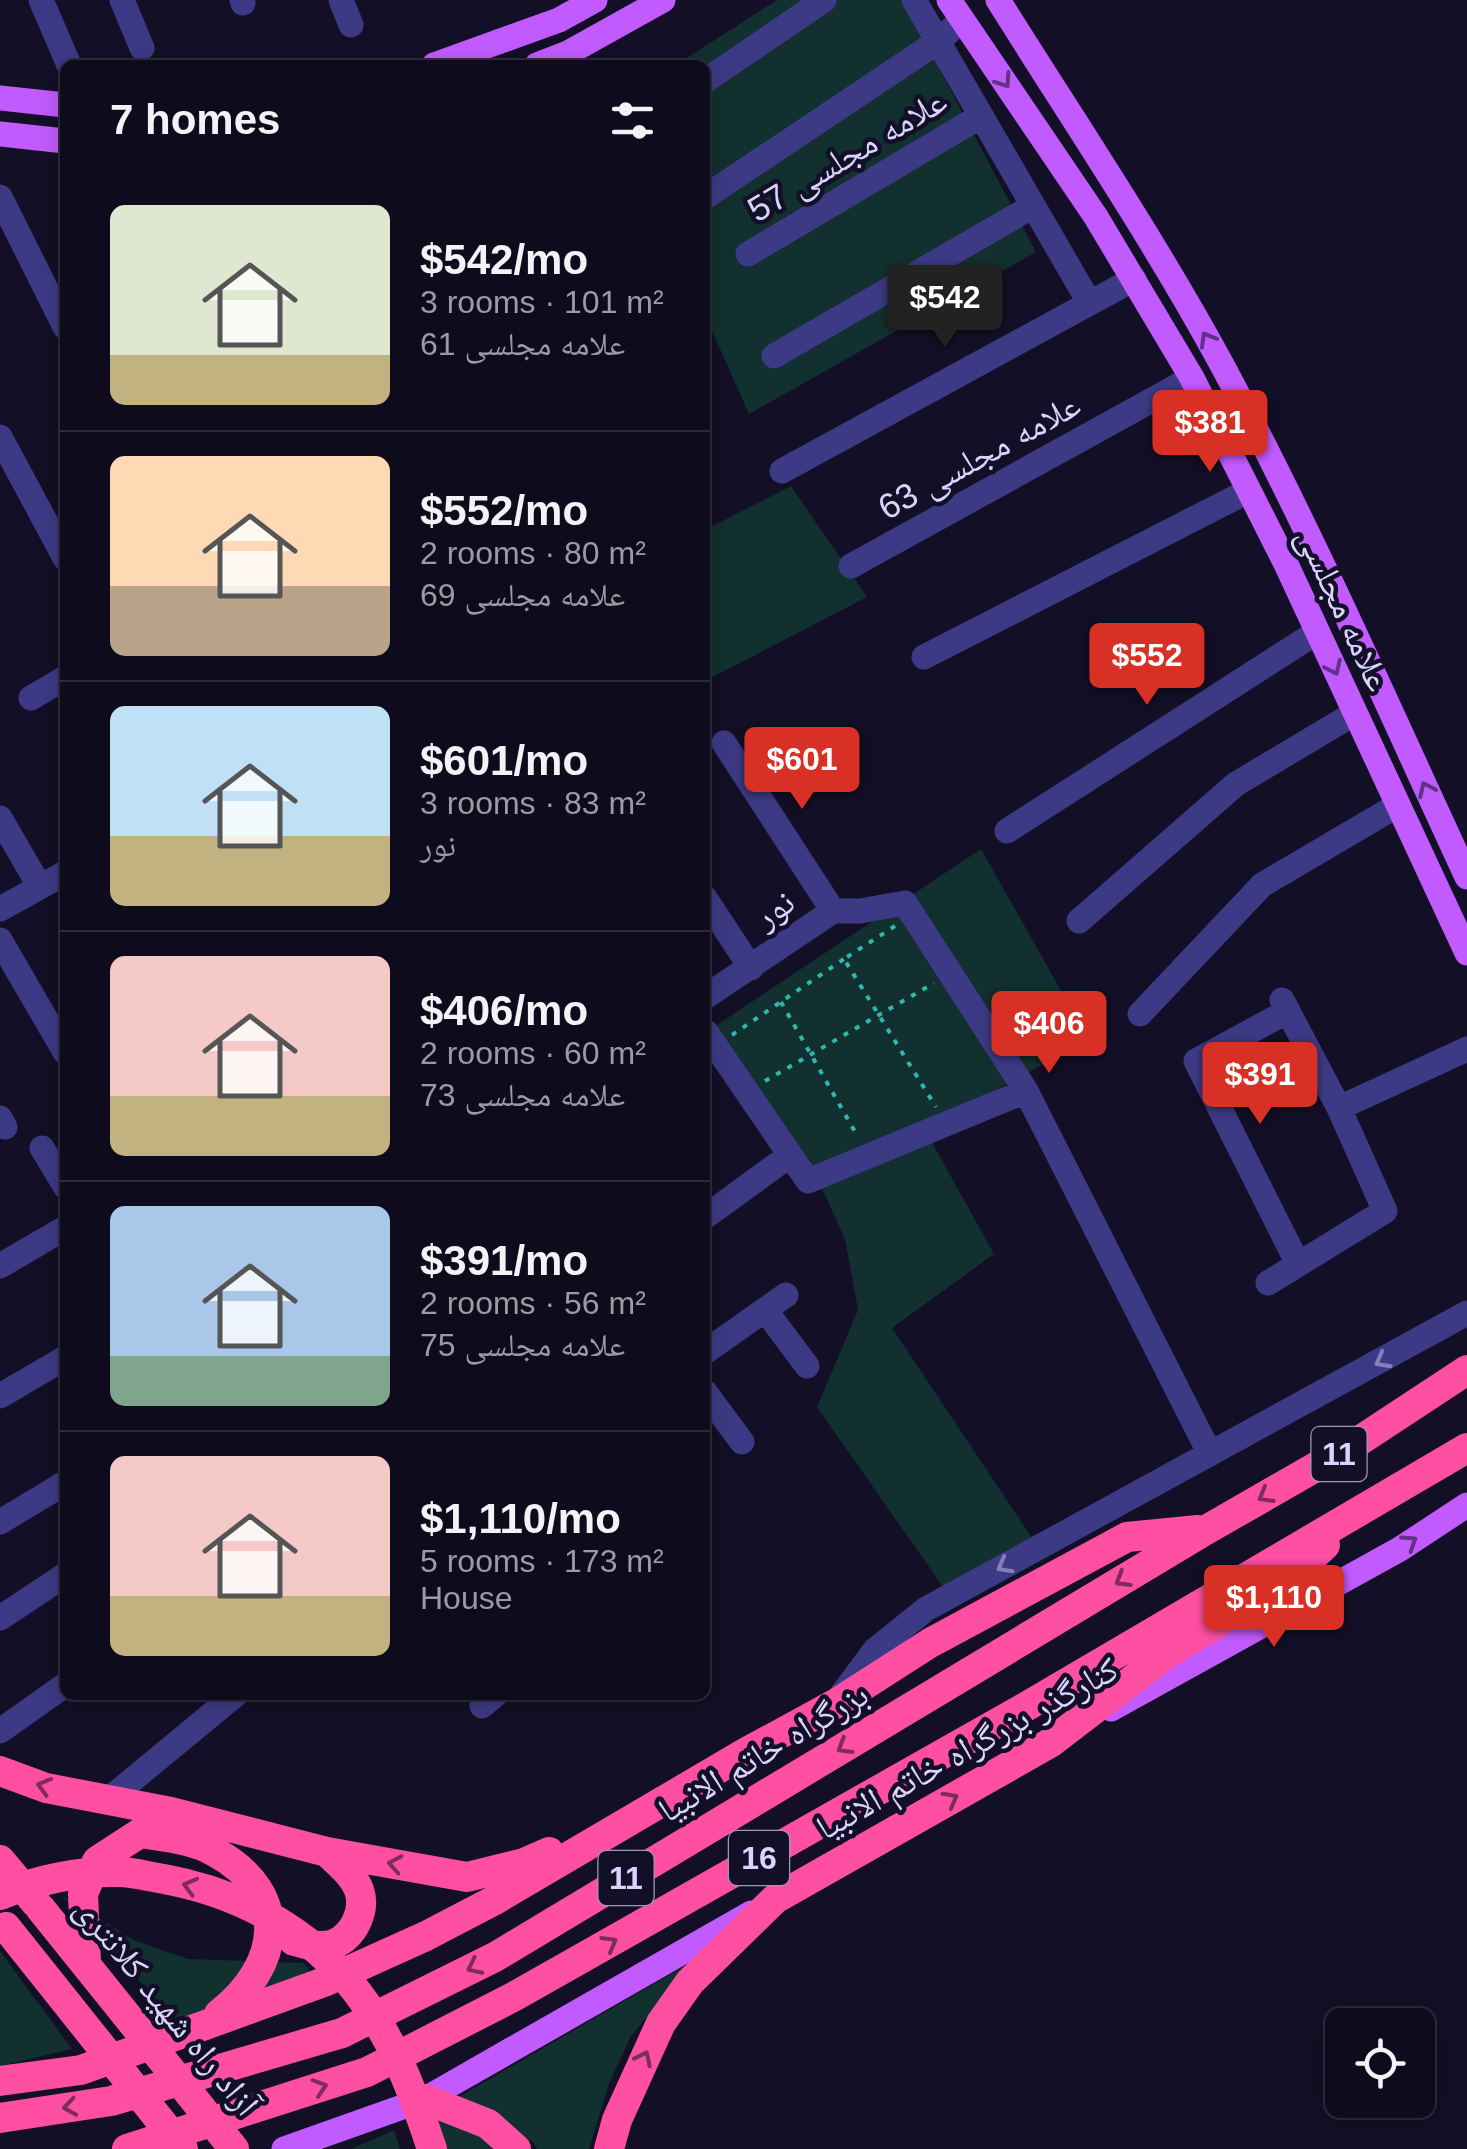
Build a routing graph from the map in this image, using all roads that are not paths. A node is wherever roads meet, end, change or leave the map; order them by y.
1 (41, 0) edge
2 (122, 0) edge
3 (341, 0) edge
4 (595, 0) edge
5 (663, 0) edge
6 (824, 0) edge
7 (914, 0) edge
8 (998, 0) edge
9 (956, 10) edge
10 (351, 25) dead end
11 (936, 42) junction
12 (142, 48) dead end
13 (67, 60) edge
14 (448, 60) edge
15 (550, 60) edge
16 (710, 78) edge
17 (0, 98) edge
18 (60, 104) edge
19 (981, 116) junction
20 (0, 134) edge
21 (60, 140) edge
22 (710, 193) edge
23 (0, 196) edge
24 (1034, 206) junction
25 (748, 254) dead end
26 (1134, 279) junction
27 (1089, 302) junction
28 (60, 317) edge
29 (774, 356) dead end
30 (1192, 378) junction
31 (0, 438) edge
32 (782, 471) dead end
33 (1248, 492) junction
34 (60, 549) edge
35 (1314, 550) junction
36 (1286, 564) junction
37 (852, 566) dead end
38 (1318, 632) junction
39 (924, 656) dead end
40 (60, 681) edge
41 (31, 698) dead end
42 (1355, 713) junction
43 (724, 744) dead end
44 (1398, 805) junction
45 (0, 818) edge
46 (1007, 831) dead end
47 (60, 876) edge
48 (1467, 877) edge
49 (40, 887) junction
50 (710, 906) edge
51 (0, 909) edge
52 (833, 911) junction
53 (1079, 921) dead end
54 (0, 940) edge
55 (1467, 953) edge
56 (751, 968) junction
57 (710, 995) edge
58 (1140, 1014) dead end
59 (60, 1043) edge
60 (716, 1047) edge
61 (1467, 1049) edge
62 (1026, 1091) junction
63 (1338, 1108) junction
64 (42, 1148) dead end
65 (790, 1154) junction
66 (60, 1178) edge
67 (710, 1213) edge
68 (60, 1231) edge
69 (1, 1262) edge
70 (1298, 1264) junction
71 (1268, 1283) dead end
72 (1467, 1314) edge
73 (710, 1348) edge
74 (60, 1361) edge
75 (808, 1366) dead end
76 (1467, 1370) edge
77 (0, 1396) edge
78 (710, 1399) edge
79 (742, 1442) dead end
80 (1467, 1448) edge
81 (1210, 1454) junction
82 (60, 1486) edge
83 (1467, 1505) edge
84 (1364, 1508) junction
85 (0, 1522) edge
86 (1206, 1530) junction
87 (60, 1578) edge
88 (0, 1618) edge
89 (60, 1688) edge
90 (229, 1700) edge
91 (835, 1704) junction
92 (0, 1732) edge
93 (1050, 1744) junction
94 (0, 1771) edge
95 (108, 1800) junction
96 (622, 1826) junction
97 (326, 1852) junction
98 (0, 1860) edge
99 (0, 1895) edge
100 (775, 1899) junction
101 (3, 1923) edge
102 (272, 1924) junction
103 (86, 1963) junction
104 (202, 2028) junction
105 (0, 2082) edge
106 (425, 2099) junction
107 (0, 2118) edge
108 (127, 2149) edge
109 (183, 2149) edge
110 (234, 2149) edge
111 (284, 2149) edge
112 (432, 2149) edge
113 (516, 2149) edge
114 (609, 2149) edge

1 - 13 street
2 - 12 street
3 - 10 street
4 - 14 main road
5 - 15 main road
6 - 16 street
7 - 11 street
35 -> 8 main road, علامه مجلسی
9 - 11 street
9 -> 26 main road, علامه مجلسی
11 - 19 street
11 - 22 street
17 - 18 main road
19 - 24 street
19 - 25 street, علامه مجلسی 57
20 - 21 main road
23 - 28 street
24 - 27 street
24 - 29 street
26 - 27 street
26 - 30 main road, علامه مجلسی
27 - 32 street
30 - 33 main road, علامه مجلسی
30 - 37 street, علامه مجلسی 63
31 - 34 street
33 - 36 main road, علامه مجلسی
33 - 39 street
35 - 36 main road
48 -> 35 main road, علامه مجلسی
36 - 38 main road, علامه مجلسی
38 -> 42 main road, علامه مجلسی
38 - 46 street
40 - 41 street
42 - 44 main road, علامه مجلسی
42 - 53 street
43 - 52 street
44 - 55 main road, علامه مجلسی
44 - 58 street
45 - 49 street
47 - 49 street
49 - 51 street
50 - 56 street
52 - 56 street, نور
52 - 62 street
54 - 59 street
56 - 57 street, نور
60 - 65 street
61 - 63 street
62 - 65 street
62 - 81 street
63 - 70 street
63 - 70 street
64 - 66 street
65 - 67 street
68 - 69 street
70 - 71 street
72 -> 81 street
73 - 75 street
74 - 77 street
76 -> 86 highway, بزرگراه خاتم الانبیا / 11
78 - 79 street
80 - 84 highway, 16
81 -> 91 street
82 - 85 street
93 -> 83 main road, کنارگذر بزرگراه خاتم الانبیا
84 - 93 highway, 16
108 -> 84 highway, 16
86 - 91 highway
86 -> 107 highway, بزرگراه خاتم الانبیا / 11
87 - 88 street
89 - 92 street
90 - 95 street
91 - 96 highway
100 -> 93 highway, کنارگذر بزرگراه خاتم الانبیا / 16
95 -> 94 highway
95 - 97 highway
96 -> 97 highway
96 - 104 highway
97 - 102 highway
98 - 103 highway, آزاد راه شهید کلانتری, bridge
112 -> 99 highway, bridge
100 - 106 main road, کنارگذر بزرگراه خاتم الانبیا
114 -> 100 highway
101 - 109 highway, bridge
102 - 103 highway
102 - 104 highway
103 - 110 highway, آزاد راه شهید کلانتری, bridge
104 - 105 highway
106 - 111 main road, کنارگذر بزرگراه خاتم الانبیا
106 - 113 highway

